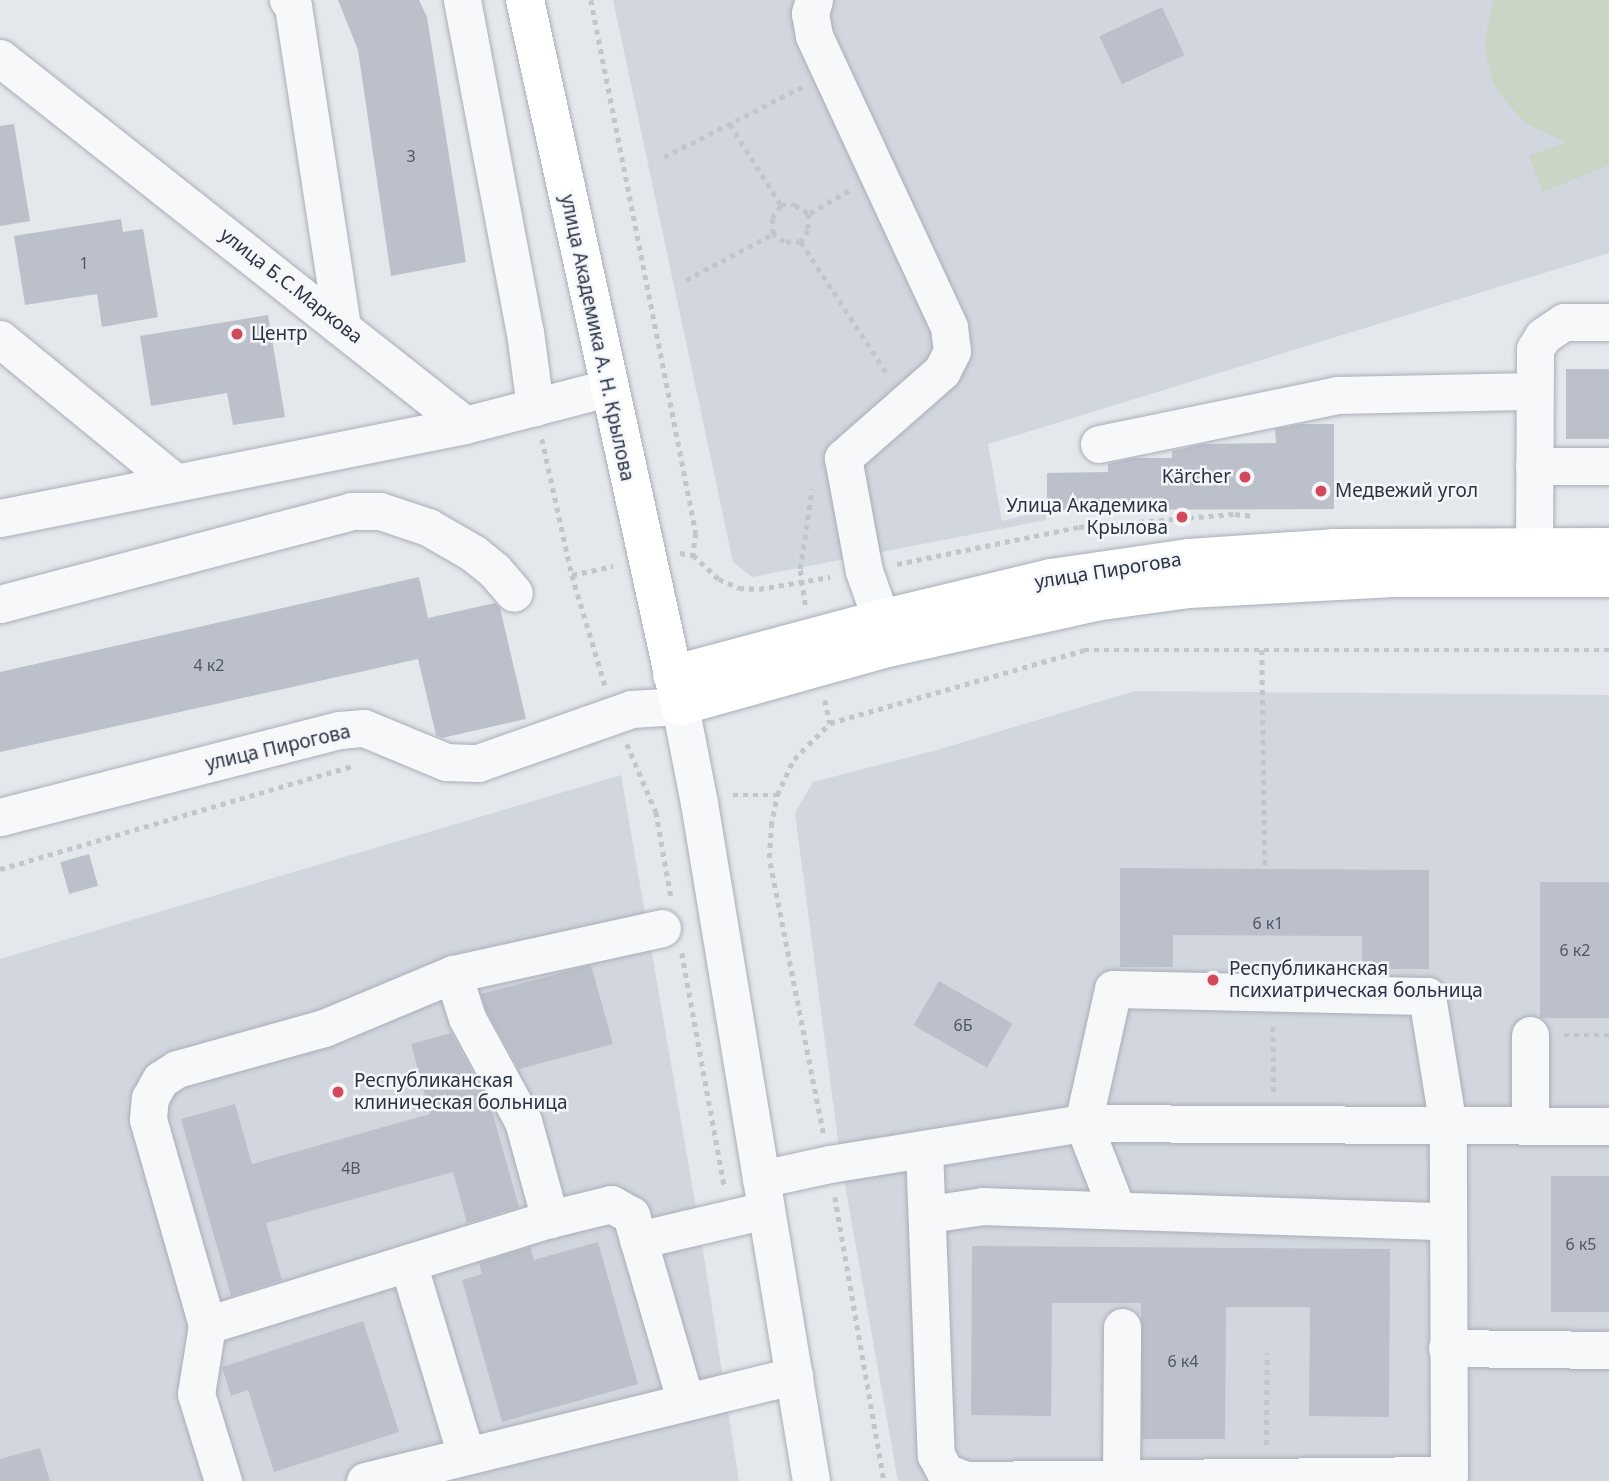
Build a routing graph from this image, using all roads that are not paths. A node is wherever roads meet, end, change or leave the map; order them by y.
1 (288, 0) edge
2 (462, 0) edge
3 (524, 0) edge
4 (814, 0) edge
5 (0, 58) edge
6 (1609, 322) edge
7 (342, 325) junction
8 (0, 339) edge
9 (607, 388) junction
10 (1534, 391) junction
11 (538, 422) junction
12 (465, 425) junction
13 (1099, 444) dead end
14 (1534, 466) junction
15 (1609, 466) edge
16 (175, 482) junction
17 (0, 518) edge
18 (1609, 547) edge
19 (1534, 562) junction
20 (1609, 578) edge
21 (513, 593) dead end
22 (0, 604) edge
23 (881, 619) junction
24 (676, 690) junction
25 (0, 817) edge
26 (672, 927) road end
27 (453, 974) junction
28 (1530, 1035) road end
29 (1083, 1123) junction
30 (1448, 1126) junction
31 (1530, 1126) junction
32 (1609, 1126) edge
33 (924, 1149) junction
34 (764, 1194) junction
35 (1117, 1210) junction
36 (929, 1214) junction
37 (550, 1219) junction
38 (1447, 1221) junction
39 (638, 1240) junction
40 (408, 1263) junction
41 (207, 1325) junction
42 (1122, 1327) dead end
43 (1447, 1348) junction
44 (1609, 1350) edge
45 (794, 1376) junction
46 (685, 1400) junction
47 (466, 1455) junction
48 (1449, 1478) edge
49 (1108, 1480) edge
50 (223, 1481) edge
51 (365, 1481) edge
52 (811, 1481) edge

1 - 7 street
2 - 11 street
3 - 9 main road, улица Академика А. Н. Крылова
4 - 23 street
5 - 7 street, улица Б.С.Маркова
6 - 10 street
7 - 12 street, улица Б.С.Маркова
8 - 16 street
9 - 11 street
9 - 24 main road, улица Академика А. Н. Крылова
10 - 13 street
10 - 14 street
11 - 12 street
12 - 16 street
14 - 15 street
14 - 19 street
16 - 17 street
18 - 19 main road, улица Пирогова
19 - 20 main road, улица Пирогова
19 - 23 main road, улица Пирогова
19 - 24 main road, улица Пирогова
21 - 22 street
23 - 24 main road, улица Пирогова
24 - 25 street, улица Пирогова
24 - 34 street
26 - 27 street
27 - 37 street
27 - 41 street
28 - 31 street
29 - 30 street
29 - 30 street
29 - 33 street
29 - 35 street
30 - 31 street
30 - 38 street
31 - 32 street
33 - 34 street
33 - 36 street
34 - 39 street
34 - 45 street
35 - 36 street
35 - 38 street
36 - 49 street
37 - 39 street
37 - 40 street
38 - 43 street
39 - 46 street
40 - 41 street
40 - 47 street
41 - 50 street
42 - 49 street
43 - 44 street
43 - 48 street
45 - 46 street
45 - 52 street
46 - 47 street
47 - 51 street
48 - 49 street

